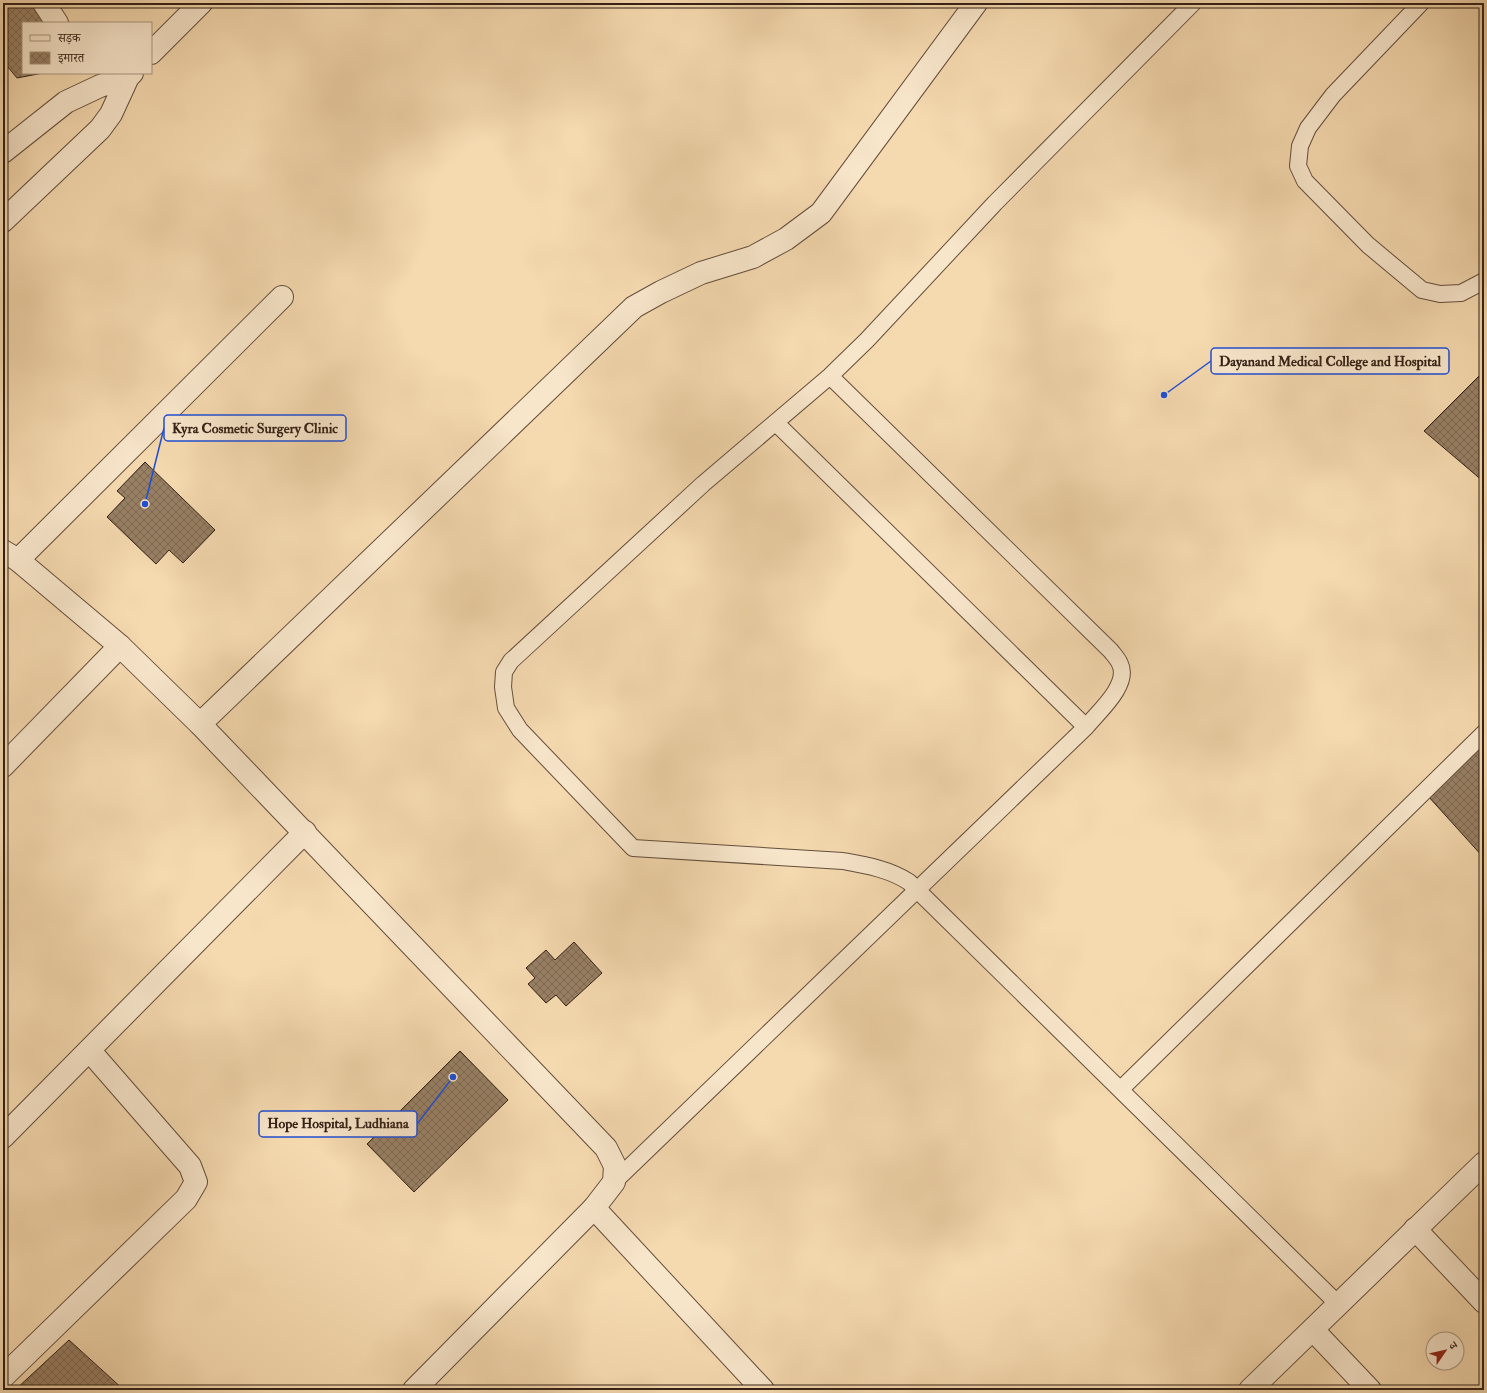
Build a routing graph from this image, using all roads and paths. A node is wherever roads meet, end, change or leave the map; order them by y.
1 (44, 3) edge
2 (201, 3) edge
3 (976, 3) edge
4 (1193, 3) edge
5 (1421, 3) edge
6 (56, 22) edge
7 (152, 52) edge
8 (130, 75) edge
9 (96, 79) edge
10 (3, 152) edge
11 (3, 221) edge
12 (1484, 281) edge
13 (282, 298) dead end
14 (830, 376) junction
15 (776, 423) junction
16 (11, 555) edge
17 (120, 646) junction
18 (200, 724) junction
19 (1086, 727) junction
20 (1484, 733) edge
21 (3, 766) edge
22 (305, 832) junction
23 (918, 890) junction
24 (89, 1050) junction
25 (1121, 1090) junction
26 (3, 1138) edge
27 (1484, 1163) edge
28 (614, 1182) junction
29 (594, 1208) junction
30 (1415, 1229) junction
31 (1484, 1302) edge
32 (1338, 1304) junction
33 (1313, 1330) junction
34 (3, 1377) edge
35 (414, 1390) edge
36 (763, 1390) edge
37 (1250, 1390) edge
38 (1370, 1390) edge

1 - 6 street
2 - 7 street
3 - 18 street
4 - 14 lane
5 - 12 lane
8 - 9 street
8 - 11 street
9 - 10 street
13 - 16 street
14 - 15 lane
14 - 19 lane
15 - 19 lane
15 - 23 lane
16 - 17 street
17 - 18 street
17 - 21 street
18 - 22 street
19 - 23 lane
20 - 25 lane
22 - 24 street
22 - 28 street
23 - 25 lane
23 - 28 lane
24 - 26 street
24 - 34 street
25 - 32 lane
27 - 30 street
28 - 29 street
29 - 35 street
29 - 36 street
30 - 31 street
30 - 32 street
32 - 33 street
33 - 37 street
33 - 38 street

